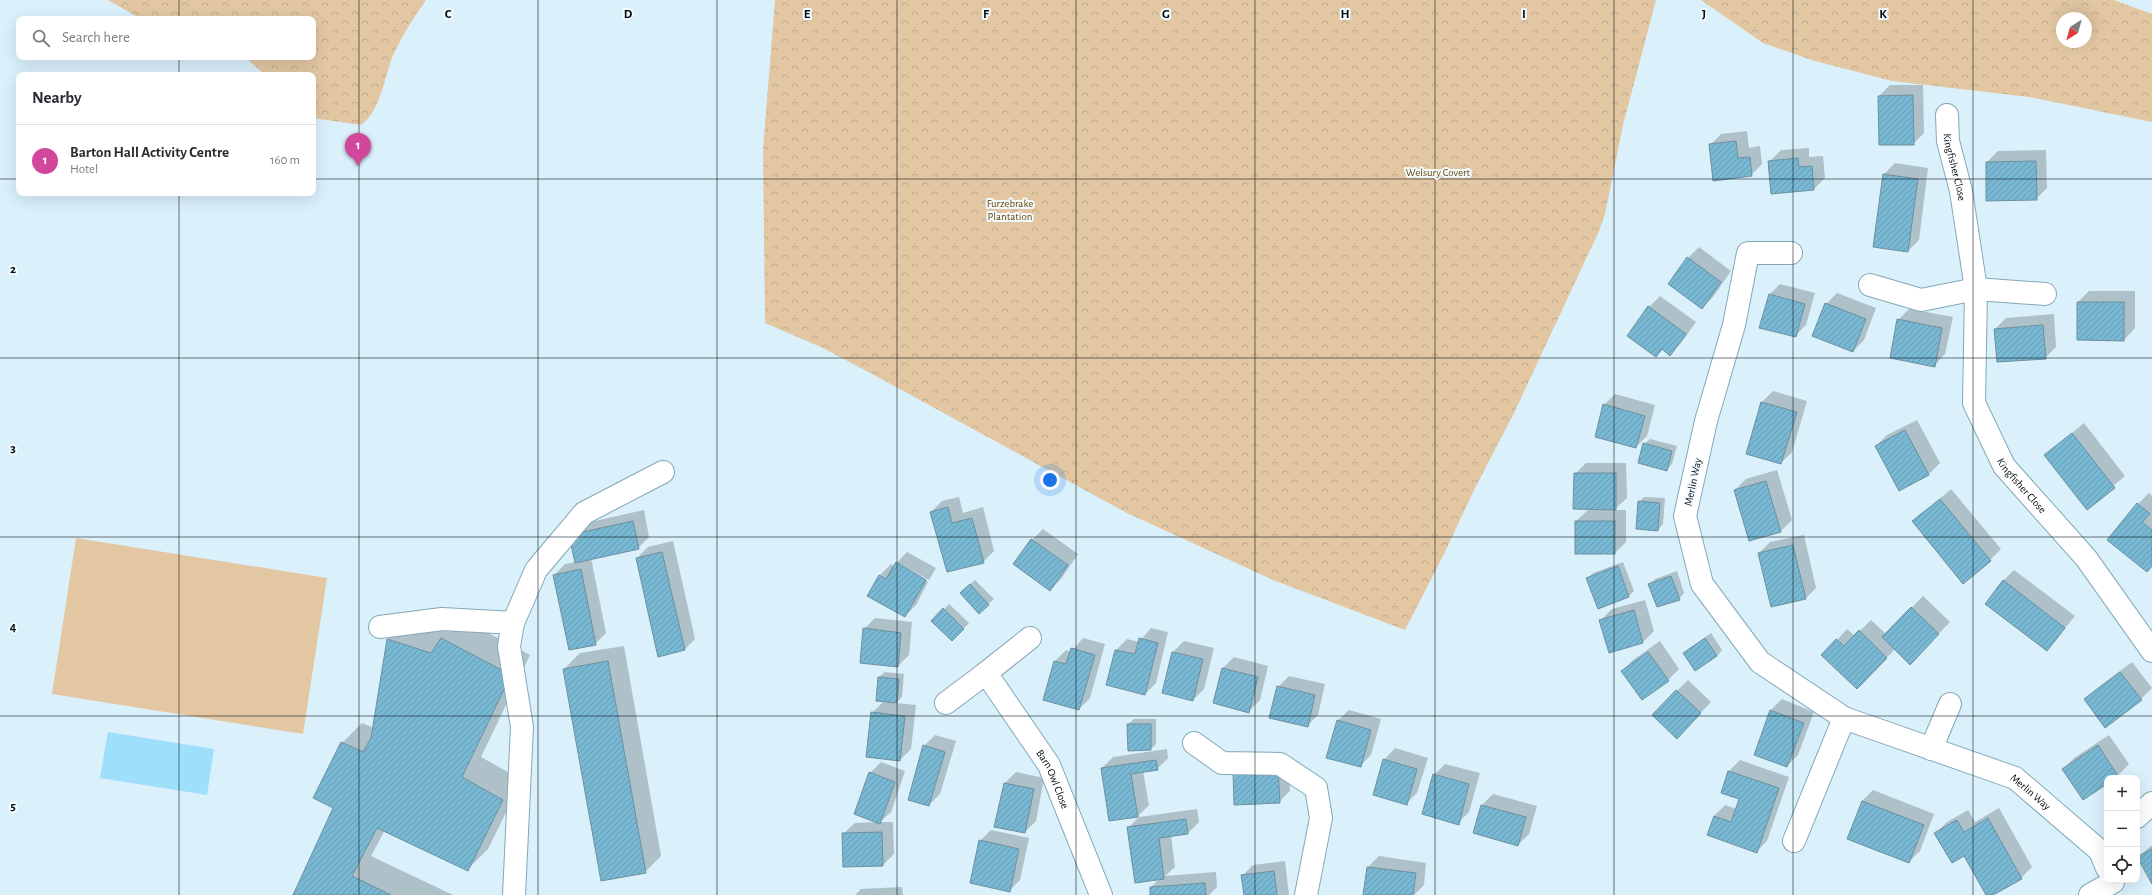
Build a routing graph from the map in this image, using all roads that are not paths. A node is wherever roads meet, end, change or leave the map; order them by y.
1 (1947, 115) dead end
2 (1791, 253) dead end
3 (1870, 285) dead end
4 (1976, 289) junction
5 (2045, 294) dead end
6 (663, 472) dead end
7 (513, 623) junction
8 (380, 627) dead end
9 (1030, 638) dead end
10 (2152, 651) edge
11 (986, 673) junction
12 (946, 703) dead end
13 (1950, 704) dead end
14 (1844, 718) junction
15 (1194, 743) dead end
16 (1931, 749) junction
17 (2152, 803) edge
18 (2140, 813) edge
19 (1794, 841) dead end
20 (2104, 864) edge
21 (2104, 878) edge
22 (514, 895) edge
23 (1101, 895) edge
24 (1306, 895) edge
25 (2090, 895) edge

1 - 4 street, Kingfisher Close
2 - 14 street, Merlin Way
3 - 4 street
4 - 5 street
4 - 10 street, Kingfisher Close
6 - 7 street
7 - 8 street
7 - 22 street
9 - 11 street
11 - 12 street
11 - 23 street, Barn Owl Close
13 - 16 street
14 - 16 street, Merlin Way
14 - 19 street
15 - 24 street
16 - 20 street, Merlin Way
17 - 18 street
21 - 25 street, Merlin Way

